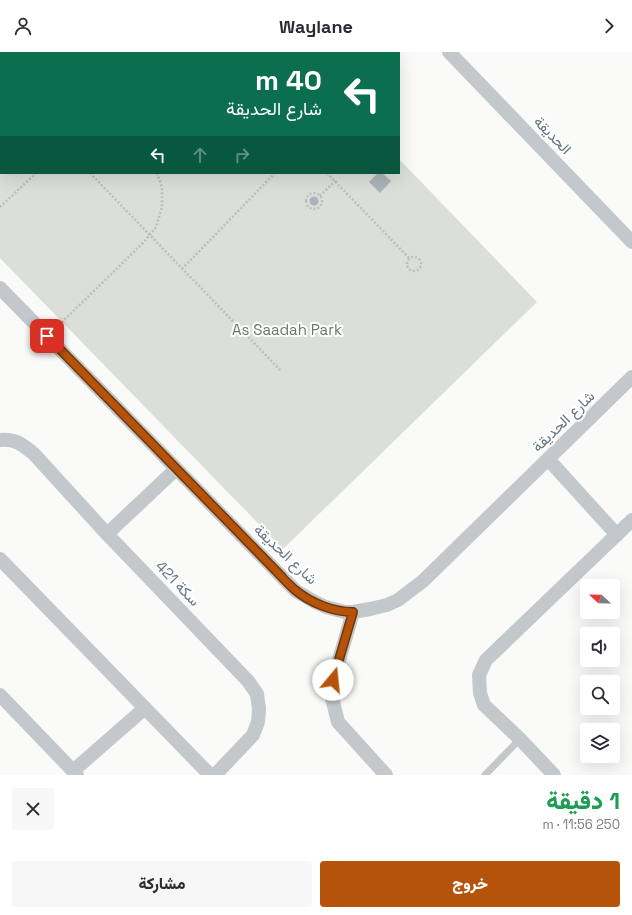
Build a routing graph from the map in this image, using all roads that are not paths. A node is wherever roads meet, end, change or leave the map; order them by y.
1 (449, 52) edge
2 (632, 242) edge
3 (1, 292) edge
4 (632, 377) edge
5 (0, 440) edge
6 (548, 459) junction
7 (176, 469) junction
8 (632, 520) edge
9 (107, 534) junction
10 (617, 535) junction
11 (0, 559) edge
12 (353, 612) junction
13 (0, 695) edge
14 (145, 708) junction
15 (520, 739) junction
16 (75, 773) edge
17 (210, 775) edge
18 (216, 775) edge
19 (386, 775) edge
20 (485, 775) edge
21 (554, 775) edge

1 - 2 street, الحديقة
3 - 7 street, شارع الحديقة
4 - 6 street, شارع الحديقة
5 - 9 street, سكة 421
6 - 10 street
6 - 12 street, شارع الحديقة
7 - 9 street
7 - 12 street, شارع الحديقة
8 - 10 street
9 - 18 street, سكة 421
10 - 15 street
11 - 14 street
12 - 19 street
13 - 16 street
14 - 16 street
14 - 17 street
15 - 20 lane
15 - 21 street

